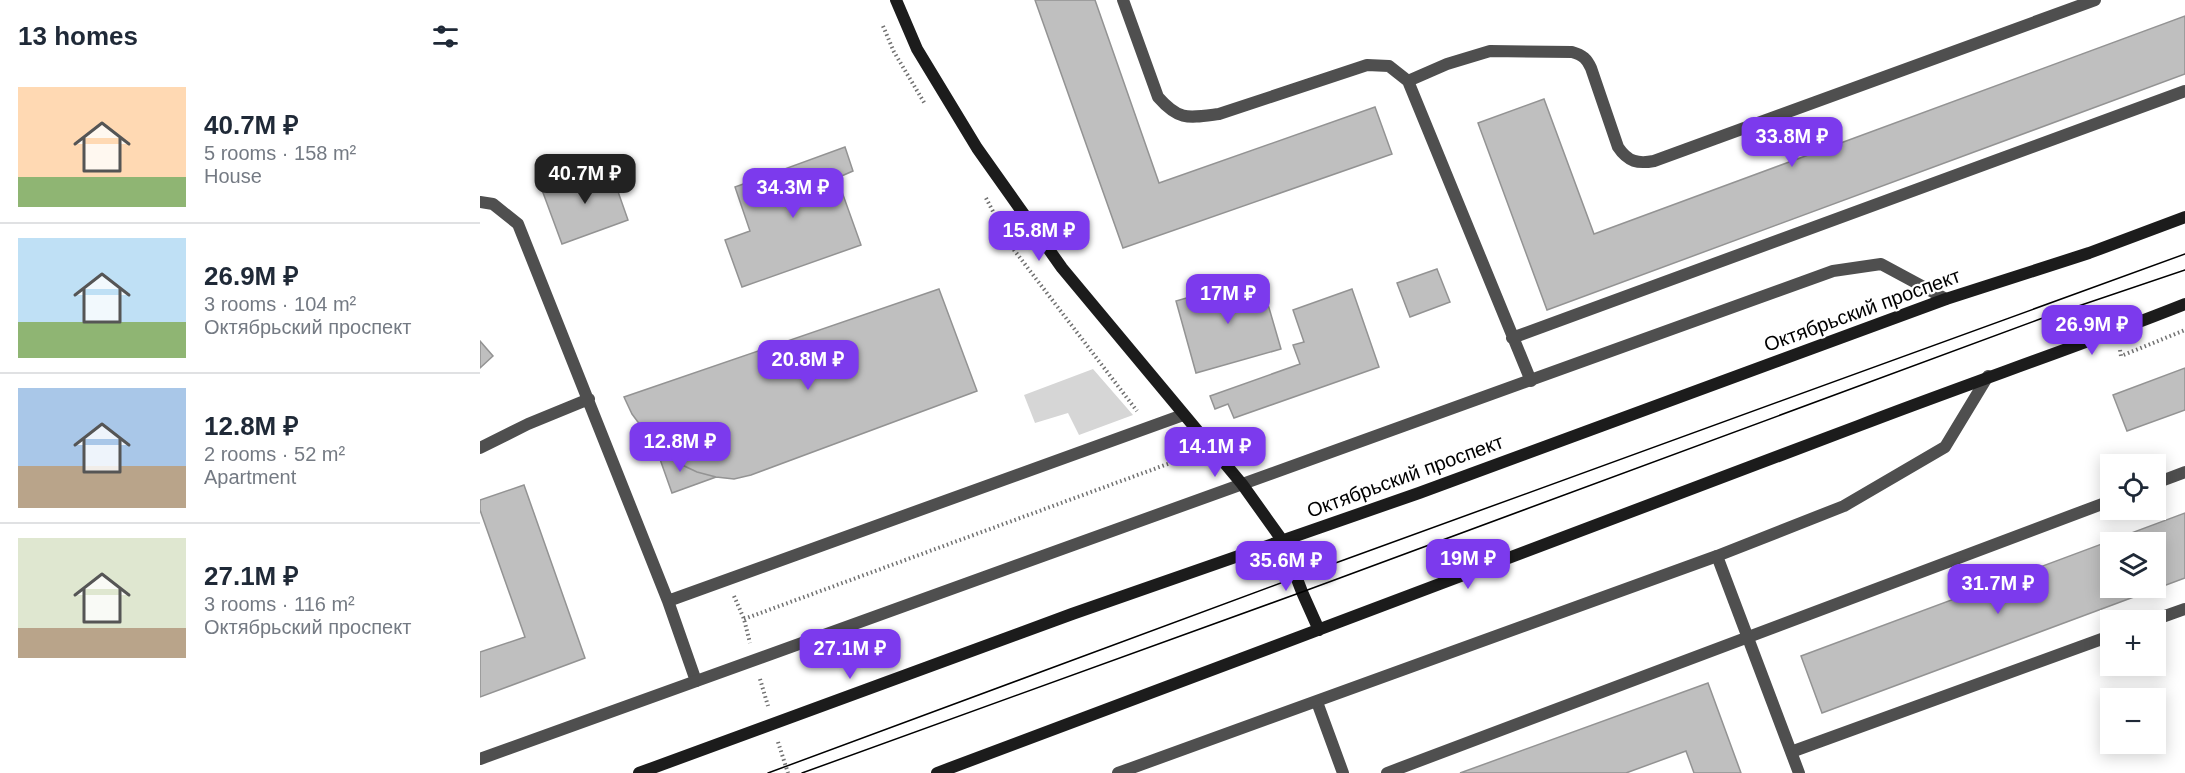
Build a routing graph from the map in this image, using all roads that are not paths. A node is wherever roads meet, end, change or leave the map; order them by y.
1 (896, 0) edge
2 (1123, 0) edge
3 (2095, 0) edge
4 (1408, 81) junction
5 (2185, 91) edge
6 (480, 202) edge
7 (2185, 217) edge
8 (1946, 299) junction
9 (2185, 304) edge
10 (1512, 338) junction
11 (1988, 376) junction
12 (1531, 381) junction
13 (588, 399) junction
14 (1183, 414) junction
15 (480, 448) edge
16 (2185, 472) edge
17 (2166, 479) edge
18 (1242, 484) junction
19 (2100, 505) edge
20 (1281, 540) junction
21 (1717, 556) junction
22 (668, 602) junction
23 (2185, 609) edge
24 (2166, 616) edge
25 (1320, 630) junction
26 (1750, 638) junction
27 (2100, 640) edge
28 (696, 681) junction
29 (1317, 702) junction
30 (1791, 752) junction
31 (480, 759) edge
32 (639, 773) edge
33 (937, 773) edge
34 (1118, 773) edge
35 (1343, 773) edge
36 (1387, 773) edge
37 (1799, 773) edge

1 - 14 main road
2 - 4 street
3 - 4 street
4 - 10 street
5 - 10 street
6 - 13 street
7 - 8 main road, Октябрьский проспект
8 - 12 street
8 - 20 main road, Октябрьский проспект
9 - 11 main road
10 - 12 street
11 - 21 street
11 - 25 main road
12 - 18 street
13 - 15 street
13 - 22 street
14 - 18 main road
14 - 22 street
16 - 17 street
18 - 20 main road
18 - 28 street
19 - 26 street
20 - 25 main road
20 - 32 main road, Октябрьский проспект
21 - 26 street
21 - 29 street
22 - 28 street
23 - 24 street
25 - 33 main road
26 - 30 street
26 - 36 street
27 - 30 street
28 - 31 street
29 - 34 street
29 - 35 street
30 - 37 street

